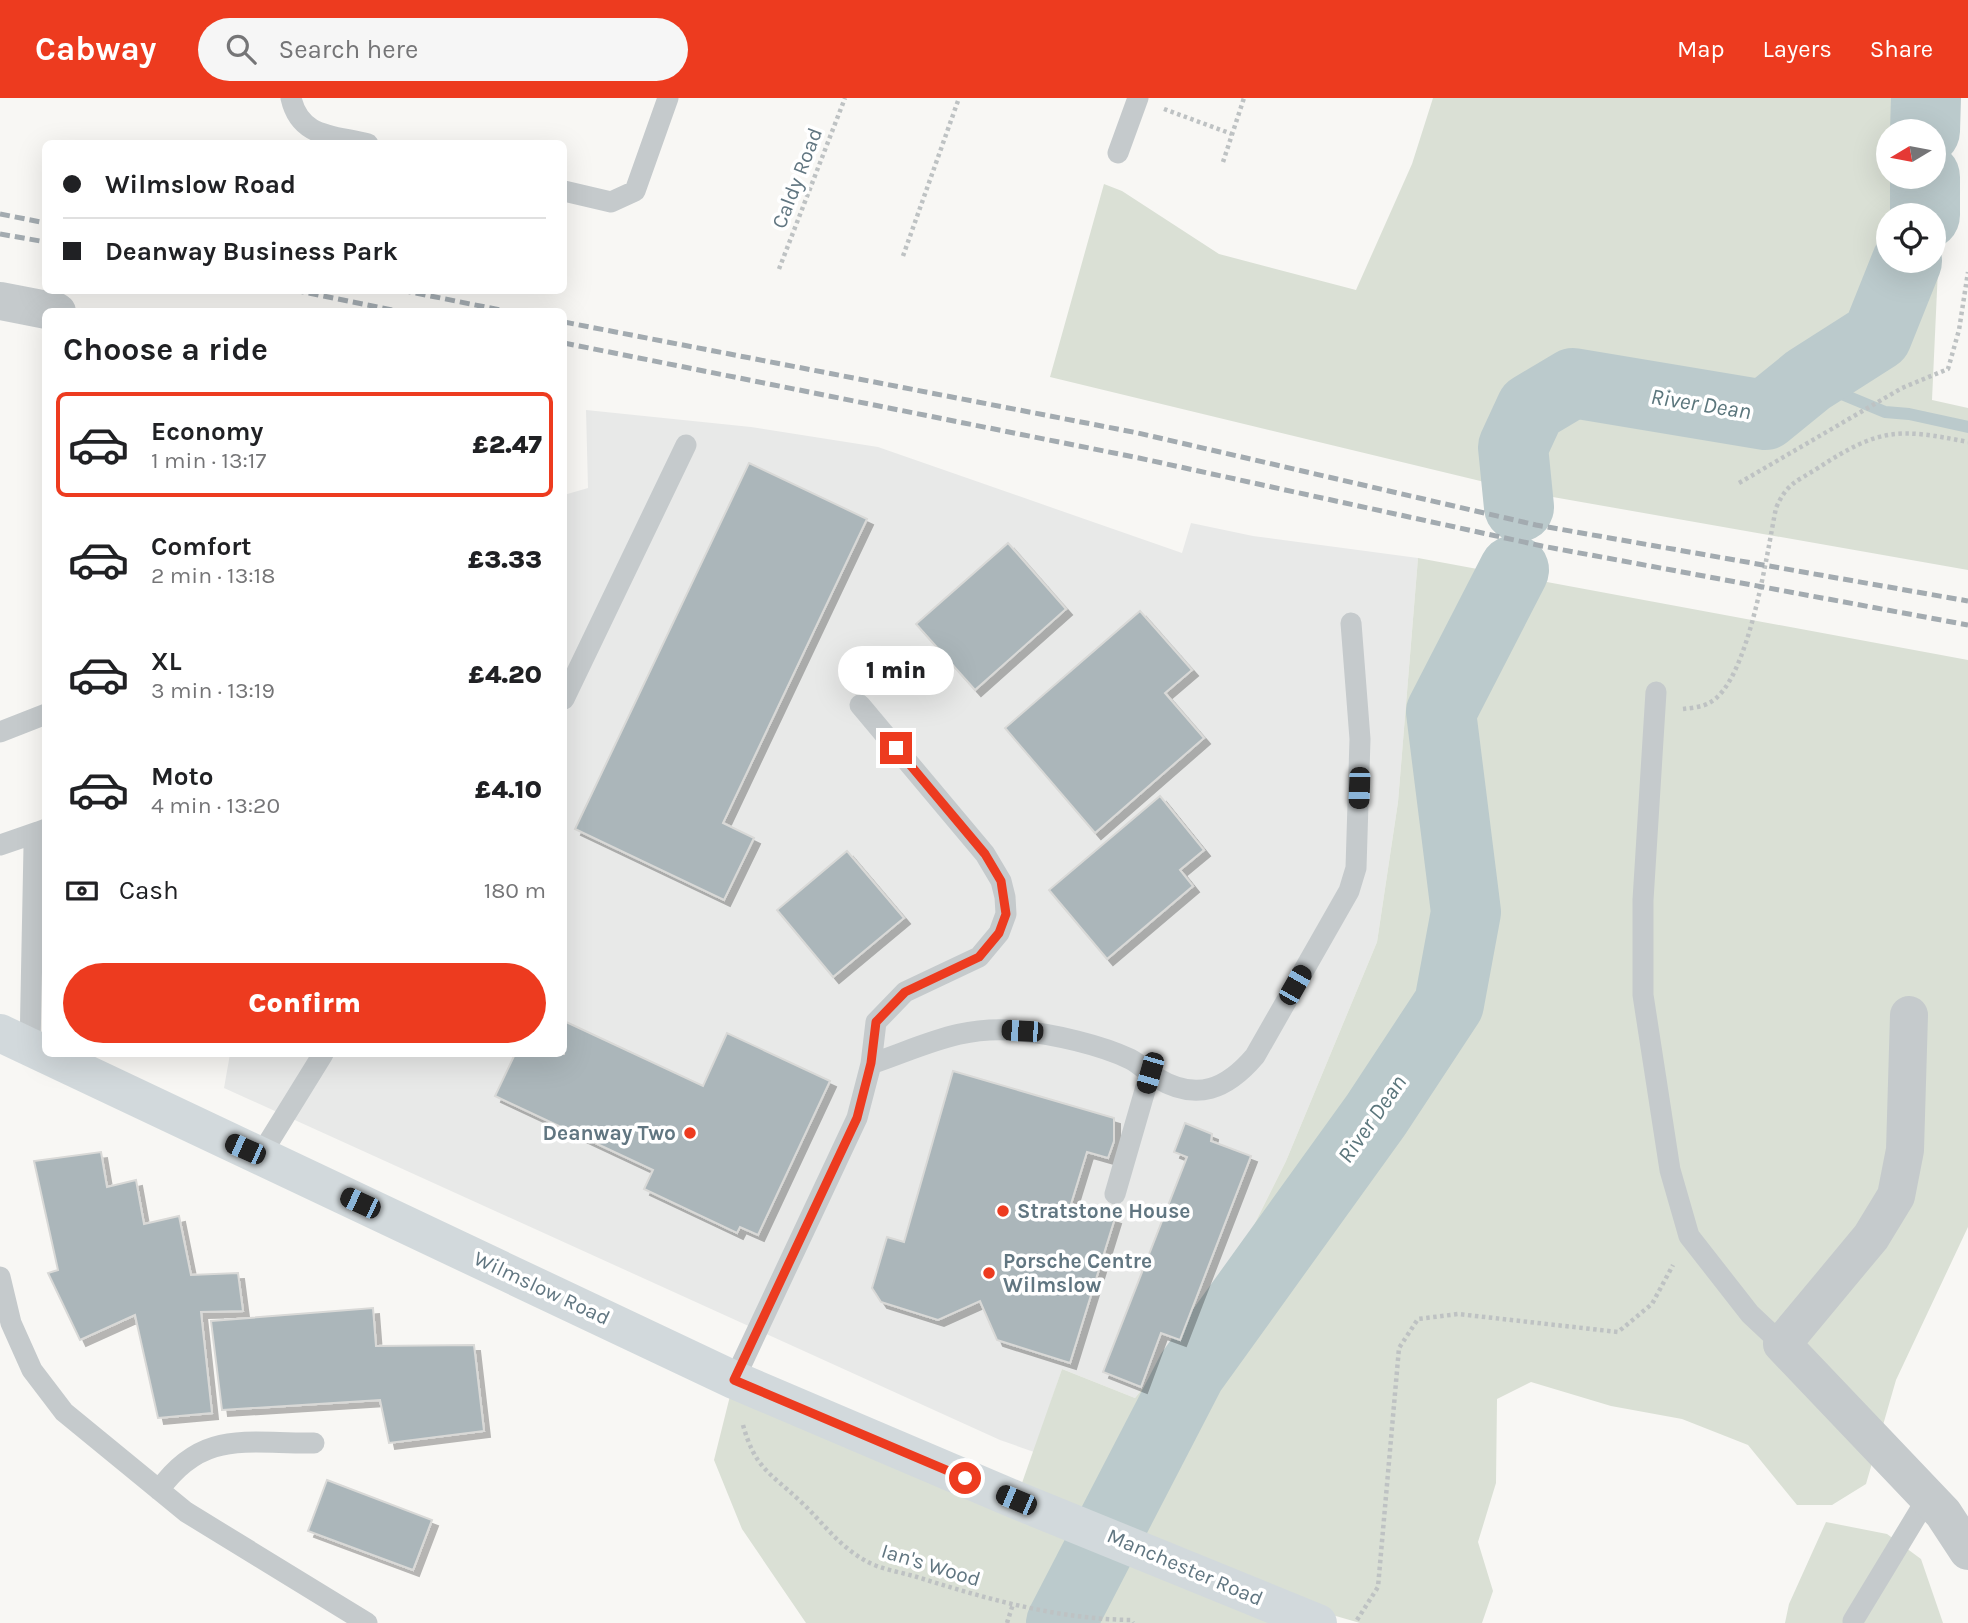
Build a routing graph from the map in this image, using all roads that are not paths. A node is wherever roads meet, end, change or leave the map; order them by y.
1 (291, 98) edge
2 (668, 98) edge
3 (1137, 99) edge
4 (351, 140) edge
5 (1118, 153) dead end
6 (567, 192) edge
7 (0, 301) edge
8 (42, 309) edge
9 (686, 445) dead end
10 (1351, 623) dead end
11 (1656, 692) dead end
12 (567, 693) edge
13 (860, 705) dead end
14 (42, 716) edge
15 (0, 732) edge
16 (42, 830) edge
17 (0, 845) edge
18 (1909, 1015) dead end
19 (15, 1040) edge
20 (42, 1053) edge
21 (51, 1057) edge
22 (321, 1057) edge
23 (871, 1063) junction
24 (1150, 1073) junction
25 (260, 1156) junction
26 (1115, 1194) dead end
27 (0, 1277) edge
28 (1782, 1345) junction
29 (734, 1380) junction
30 (314, 1443) dead end
31 (159, 1490) junction
32 (1928, 1497) junction
33 (1090, 1528) joint
34 (1968, 1551) edge
35 (1853, 1621) dead end
36 (367, 1623) edge
37 (1318, 1623) edge

1 - 4 lane
2 - 6 lane
3 - 5 lane
7 - 8 street
9 - 12 lane
10 - 24 lane
11 - 28 lane
13 - 23 lane
14 - 15 lane
16 - 17 lane
16 - 19 lane
18 - 28 street
19 - 20 street, Wilmslow Road
21 - 25 street, Wilmslow Road
22 - 25 lane
23 - 24 lane
23 - 29 lane
24 - 26 lane
25 - 29 street, Wilmslow Road
27 - 31 lane
28 - 32 street
29 - 33 street, Wilmslow Road
30 - 31 lane
31 - 36 lane
32 - 34 street
32 - 35 lane
33 - 37 street, Manchester Road

